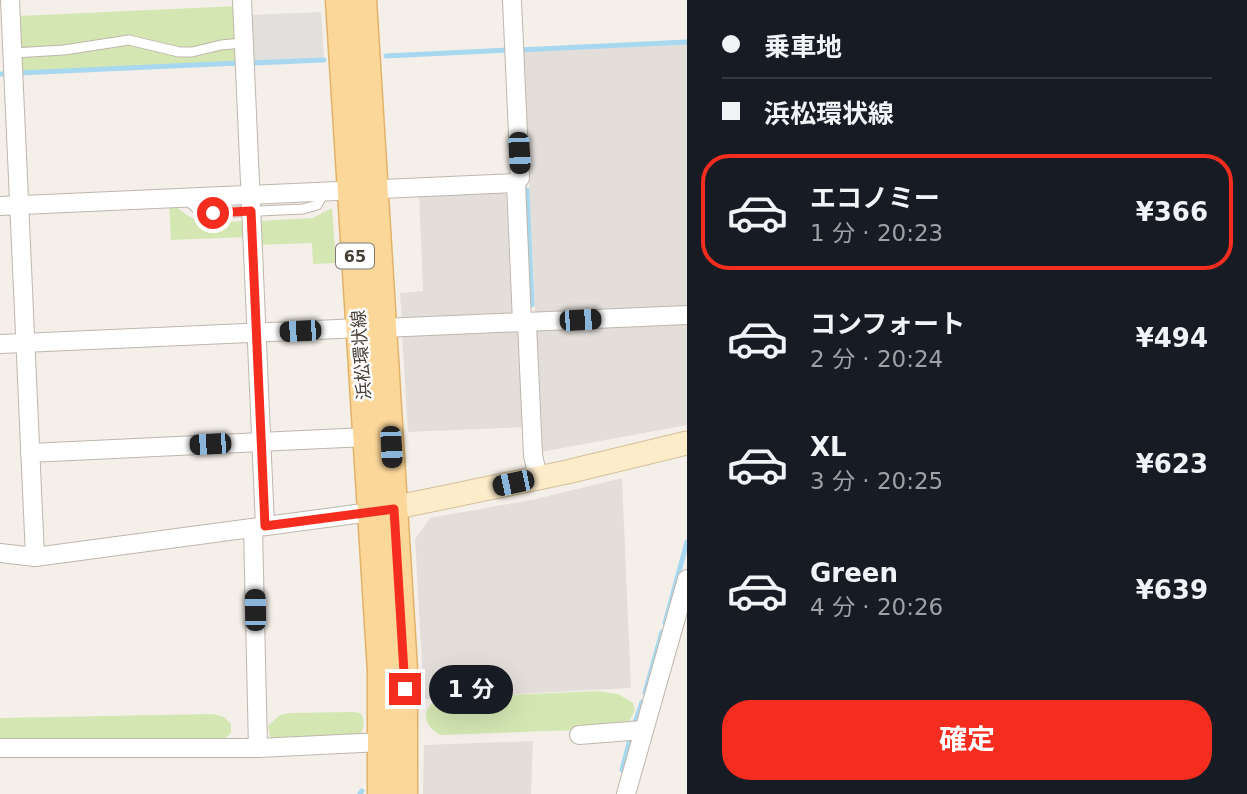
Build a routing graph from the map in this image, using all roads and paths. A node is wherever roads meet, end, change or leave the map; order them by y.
1 (10, 0) edge
2 (242, 0) edge
3 (339, 0) edge
4 (363, 0) edge
5 (512, 0) edge
6 (243, 43) junction
7 (13, 53) junction
8 (516, 183) junction
9 (363, 190) junction
10 (251, 203) junction
11 (19, 205) junction
12 (0, 206) edge
13 (687, 315) edge
14 (525, 322) junction
15 (372, 328) junction
16 (256, 333) junction
17 (26, 343) junction
18 (0, 345) edge
19 (366, 437) junction
20 (261, 442) junction
21 (687, 443) edge
22 (30, 453) junction
23 (538, 478) junction
24 (383, 510) junction
25 (259, 527) junction
26 (0, 553) edge
27 (35, 557) junction
28 (687, 579) edge
29 (643, 730) junction
30 (579, 735) dead end
31 (382, 742) junction
32 (0, 748) edge
33 (258, 748) junction
34 (383, 794) edge
35 (626, 794) edge

1 - 7 street
2 - 6 street
3 - 9 main road, 浜松環状線 / 65
4 - 9 main road, 浜松環状線 / 65
5 - 8 street
6 - 7 lane
6 - 10 street
7 - 11 street
8 - 9 street
8 - 14 street
9 - 10 street
9 - 15 main road, 浜松環状線 / 65
10 - 11 street
10 - 16 street
11 - 12 street
11 - 17 street
13 - 14 street
14 - 15 street
14 - 23 street
15 - 16 street
15 - 19 main road, 浜松環状線 / 65
15 - 24 main road, 浜松環状線 / 65
16 - 17 street
16 - 20 street
17 - 18 street
17 - 22 street
19 - 20 street
19 - 24 main road, 浜松環状線 / 65
20 - 22 street
20 - 25 street
21 - 23 street
22 - 27 street
23 - 24 street
24 - 25 street
24 - 31 main road, 浜松環状線 / 65
24 - 34 main road, 浜松環状線 / 65
25 - 27 street
25 - 33 street
26 - 27 street
28 - 29 street
29 - 30 street
29 - 35 street
31 - 33 street
31 - 34 main road, 浜松環状線 / 65
32 - 33 street

